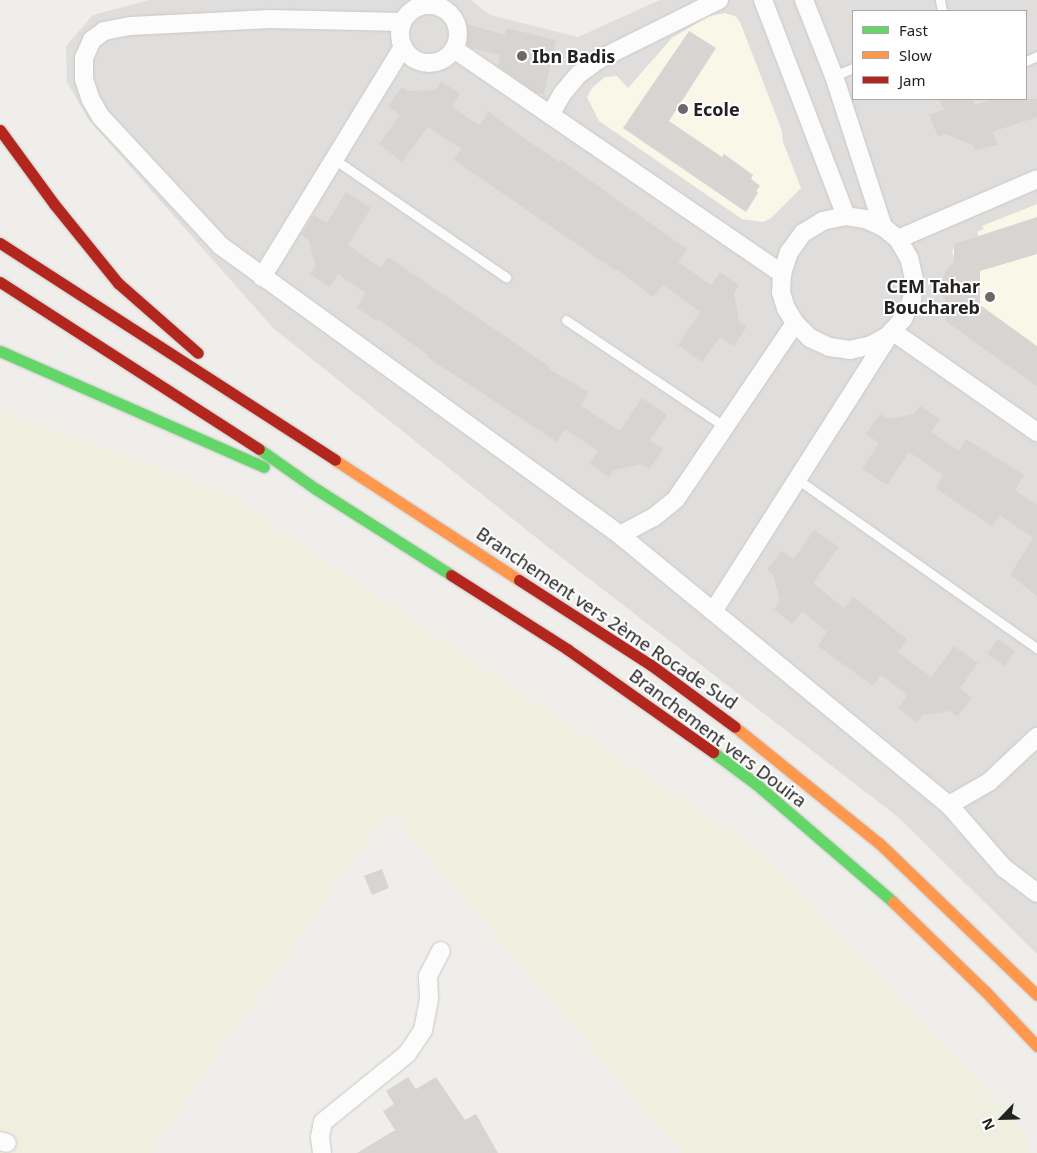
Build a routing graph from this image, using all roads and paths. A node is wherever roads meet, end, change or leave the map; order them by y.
1 (719, 0) edge
2 (763, 0) edge
3 (804, 0) edge
4 (402, 22) junction
5 (403, 48) junction
6 (454, 50) junction
7 (852, 68) edge
8 (834, 76) junction
9 (550, 115) junction
10 (0, 130) edge
11 (334, 159) junction
12 (1037, 179) edge
13 (846, 216) junction
14 (883, 227) junction
15 (898, 240) junction
16 (0, 243) edge
17 (782, 274) junction
18 (262, 277) junction
19 (506, 277) dead end
20 (0, 282) edge
21 (566, 320) dead end
22 (795, 324) junction
23 (891, 333) junction
24 (0, 351) edge
25 (207, 360) dead end
26 (238, 383) dead end
27 (724, 426) junction
28 (1037, 432) edge
29 (346, 466) junction
30 (797, 479) junction
31 (316, 489) junction
32 (620, 535) junction
33 (714, 610) junction
34 (1037, 648) edge
35 (1037, 737) edge
36 (949, 805) junction
37 (1037, 893) edge
38 (441, 951) dead end
39 (1037, 994) edge
40 (1037, 1046) edge
41 (322, 1153) edge

1 - 9 street
2 - 13 street
3 - 8 street
4 - 5 street
4 - 6 street
4 - 18 street
5 - 6 street
5 - 11 street
6 - 9 street
7 - 8 lane
8 - 14 street
9 - 17 street
10 - 25 highway
11 - 18 street
11 - 19 lane
12 - 15 street
13 - 14 street
13 - 17 street
14 - 15 street
15 - 23 street
16 - 29 highway
17 - 22 street
18 - 32 street
20 - 31 highway
21 - 27 lane
22 - 23 street
22 - 27 street
23 - 28 street
23 - 30 street
24 - 31 highway
26 - 29 highway
27 - 32 street
29 - 39 highway, Branchement vers 2ème Rocade Sud
30 - 33 street
30 - 34 lane
31 - 40 highway, Branchement vers Douira
32 - 33 street
33 - 36 street
35 - 36 street
36 - 37 street
38 - 41 street

